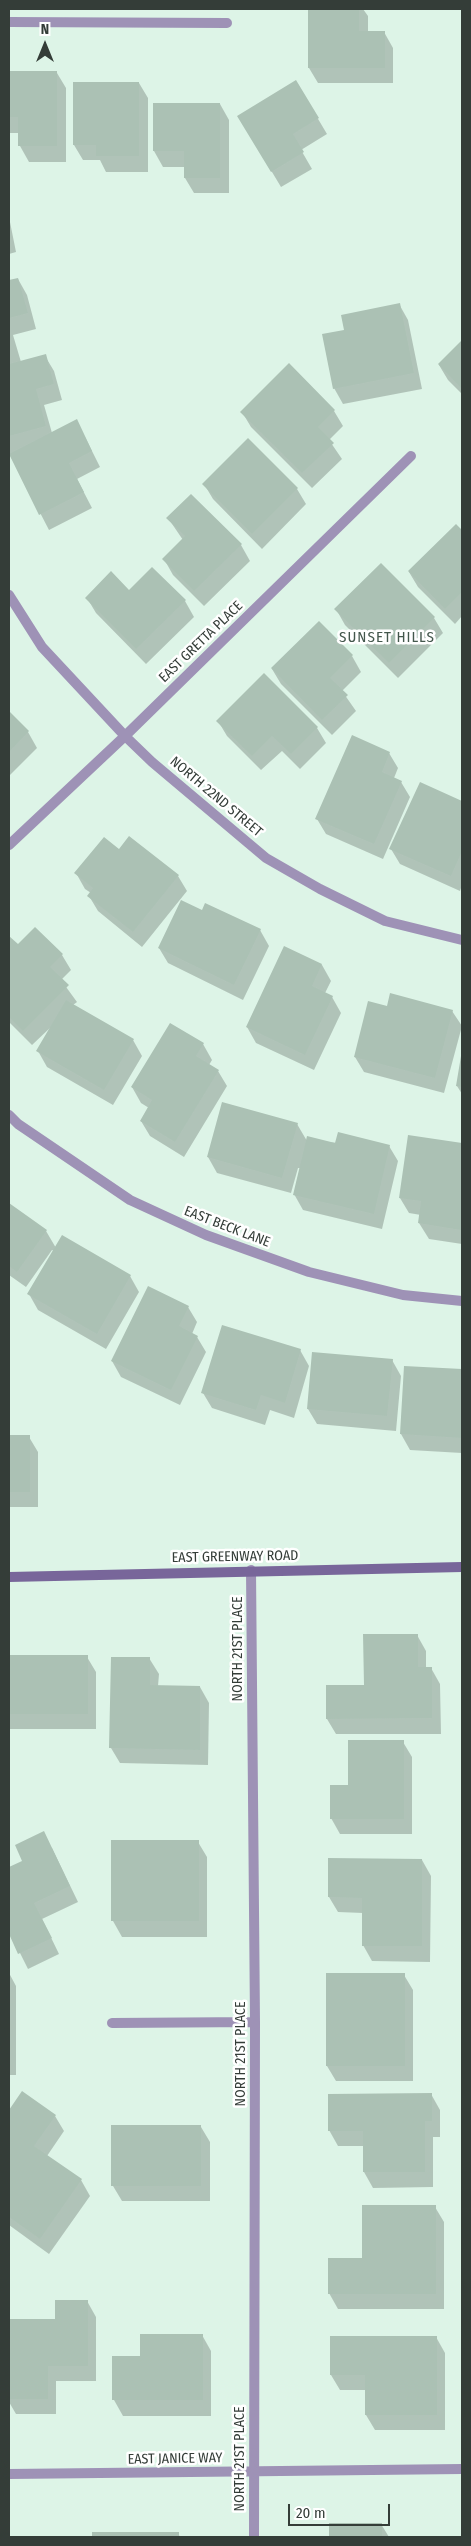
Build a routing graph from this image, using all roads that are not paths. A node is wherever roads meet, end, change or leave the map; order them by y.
1 (9, 22) edge
2 (227, 23) dead end
3 (411, 456) dead end
4 (9, 596) edge
5 (125, 736) junction
6 (9, 845) edge
7 (462, 940) edge
8 (9, 1115) edge
9 (462, 1301) edge
10 (462, 1567) edge
11 (251, 1570) junction
12 (9, 1577) edge
13 (255, 2022) junction
14 (112, 2023) dead end
15 (462, 2468) edge
16 (254, 2471) junction
17 (9, 2474) edge
18 (254, 2537) edge

1 - 2 street
3 - 5 street, EAST GRETTA PLACE
4 - 5 street, NORTH 22ND STREET
5 - 6 street, EAST GRETTA PLACE
5 - 7 street, NORTH 22ND STREET
8 - 9 street, EAST BECK LANE
10 - 11 street, EAST GREENWAY ROAD
11 - 12 street, EAST GREENWAY ROAD
11 - 13 street, NORTH 21ST PLACE
13 - 14 street
13 - 16 street, NORTH 21ST PLACE
15 - 16 street, EAST JANICE WAY
16 - 17 street, EAST JANICE WAY
16 - 18 street, NORTH 21ST PLACE

